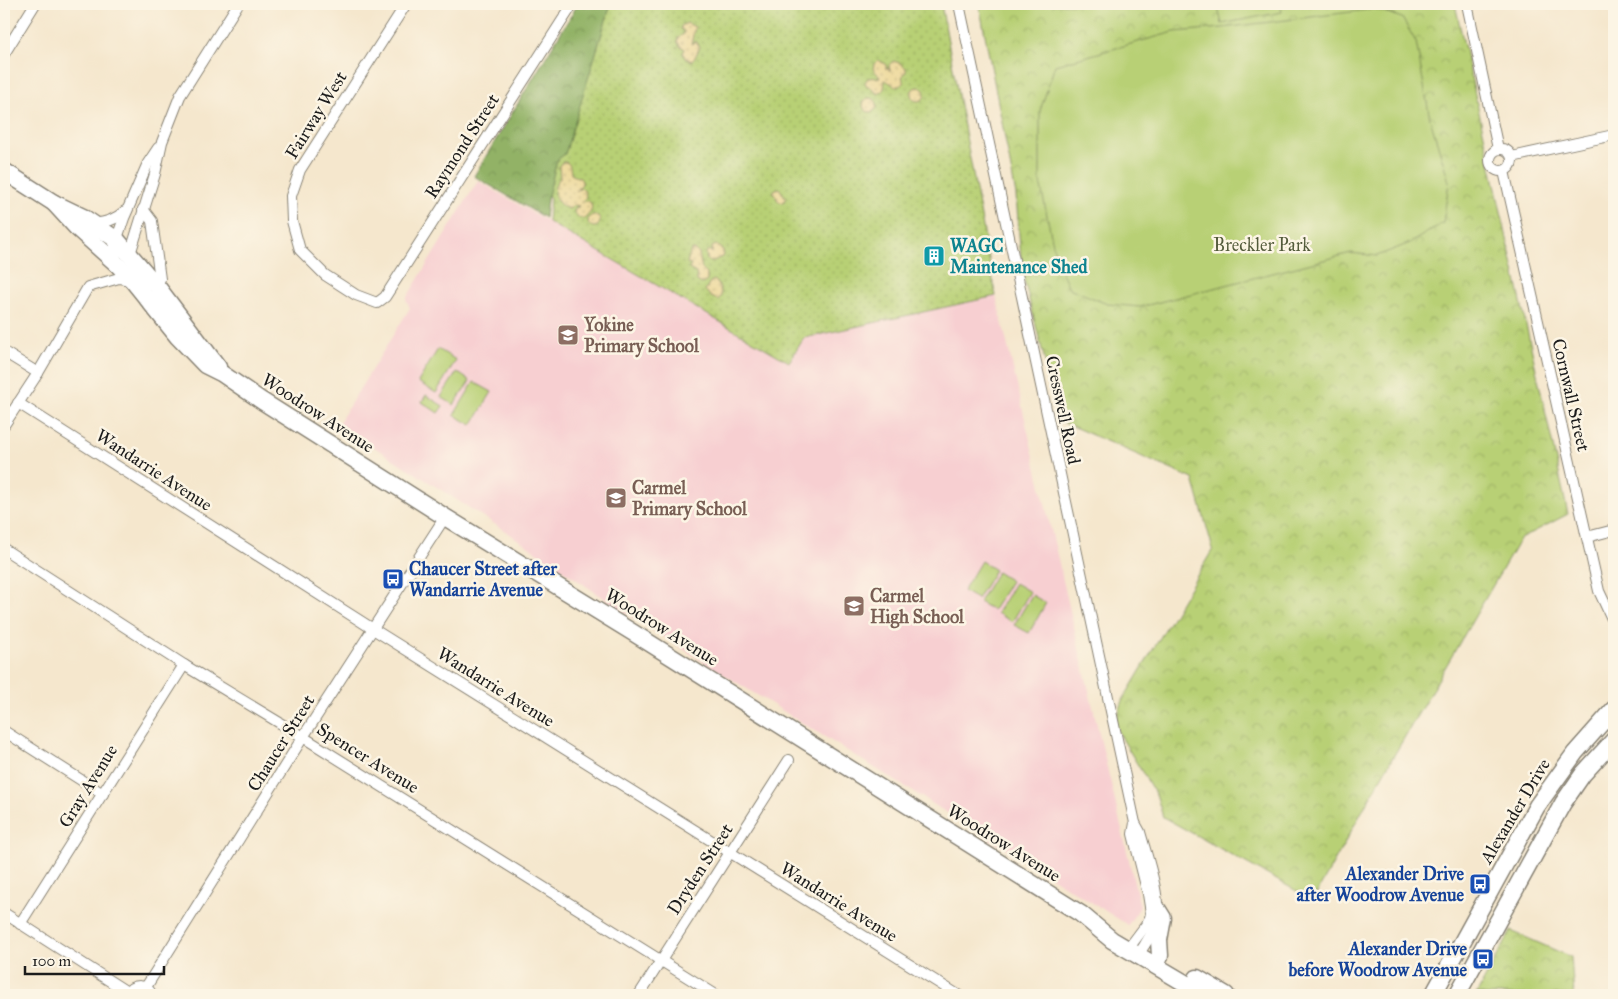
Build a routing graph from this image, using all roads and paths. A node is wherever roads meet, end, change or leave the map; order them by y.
1 (35, 4) edge
2 (238, 4) edge
3 (406, 4) edge
4 (572, 4) edge
5 (959, 4) edge
6 (1467, 4) edge
7 (4, 54) edge
8 (1614, 135) edge
9 (162, 142) junction
10 (1498, 149) junction
11 (1512, 157) junction
12 (4, 171) edge
13 (1504, 171) junction
14 (54, 203) junction
15 (128, 208) junction
16 (143, 209) junction
17 (92, 224) junction
18 (117, 240) junction
19 (130, 254) junction
20 (118, 265) junction
21 (133, 280) junction
22 (156, 285) junction
23 (376, 303) joint
24 (4, 352) edge
25 (38, 373) junction
26 (221, 373) junction
27 (18, 403) junction
28 (4, 425) edge
29 (445, 517) junction
30 (1614, 530) edge
31 (1587, 537) junction
32 (4, 549) edge
33 (1614, 623) edge
34 (373, 629) junction
35 (184, 665) junction
36 (1614, 709) edge
37 (4, 731) edge
38 (303, 737) junction
39 (1614, 740) edge
40 (789, 760) dead end
41 (103, 794) junction
42 (1135, 823) junction
43 (730, 853) junction
44 (1158, 910) junction
45 (4, 913) edge
46 (20, 924) junction
47 (1136, 948) junction
48 (1160, 956) junction
49 (661, 961) junction
50 (149, 991) edge
51 (127, 994) edge
52 (639, 995) edge
53 (716, 995) edge
54 (958, 995) edge
55 (1205, 995) edge
56 (1226, 995) edge
57 (1433, 995) edge
58 (1456, 995) edge

1 - 7 street
2 - 9 street
3 - 23 street, Fairway West
4 - 23 street, Raymond Street
5 - 42 street, Cresswell Road
6 - 10 street
8 - 11 street
9 - 15 street
9 - 16 street
10 - 11 street
10 - 13 street
11 - 13 street
12 - 14 main road
13 - 31 street, Cornwall Street
14 - 17 main road, Woodrow Avenue
14 - 20 main road, Woodrow Avenue
15 - 17 street
15 - 18 street
16 - 19 street
16 - 22 street
17 - 18 main road, Woodrow Avenue
18 - 19 main road, Woodrow Avenue
18 - 20 street
19 - 22 main road, Woodrow Avenue
20 - 21 main road, Woodrow Avenue
21 - 25 street
21 - 26 main road, Woodrow Avenue
22 - 26 main road, Woodrow Avenue
24 - 25 street
25 - 27 street
26 - 29 main road, Woodrow Avenue
27 - 28 street
27 - 34 street, Wandarrie Avenue
29 - 34 street, Chaucer Street
29 - 47 main road, Woodrow Avenue
30 - 31 street
31 - 33 street, Cornwall Street
32 - 35 street, Spencer Avenue
34 - 38 street, Chaucer Street
34 - 43 street, Wandarrie Avenue
35 - 38 street, Spencer Avenue
35 - 41 street, Gray Avenue
36 - 57 main road, Alexander Drive
37 - 41 street
38 - 49 street, Spencer Avenue
38 - 50 street, Chaucer Street
39 - 58 main road
40 - 43 street, Dryden Street
41 - 46 street, Gray Avenue
42 - 44 street, Cresswell Road
42 - 47 street, Cresswell Road
43 - 49 street, Dryden Street
43 - 54 street, Wandarrie Avenue
44 - 47 street, Cresswell Road
44 - 48 main road
45 - 46 street
46 - 51 street
47 - 48 main road, Woodrow Avenue
47 - 55 main road, Woodrow Avenue
48 - 56 main road, Woodrow Avenue
49 - 52 street, Dryden Street
49 - 53 street, Spencer Avenue
50 - 51 street

